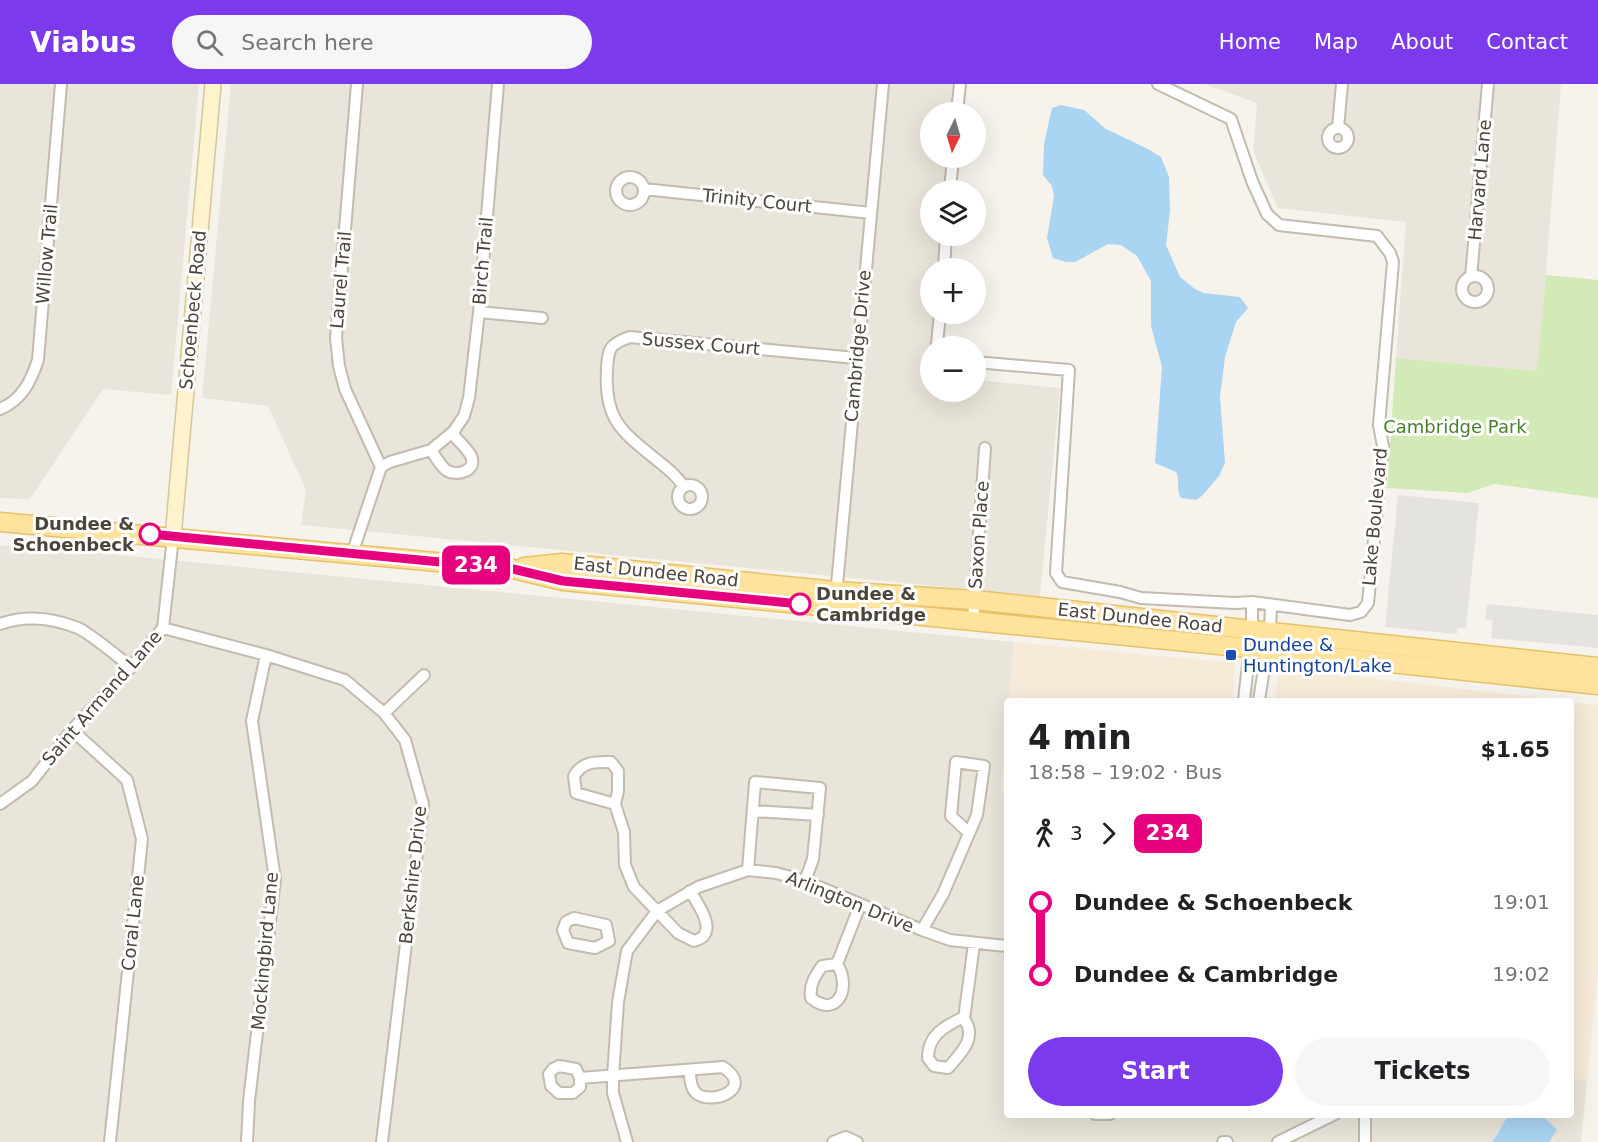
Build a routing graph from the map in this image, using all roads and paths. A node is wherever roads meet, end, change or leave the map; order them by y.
1 (62, 84) edge
2 (213, 84) edge
3 (357, 84) edge
4 (498, 84) edge
5 (883, 84) edge
6 (960, 84) edge
7 (1158, 84) edge
8 (1342, 84) edge
9 (1488, 84) edge
10 (958, 102) edge
11 (1338, 128) dead end
12 (644, 189) dead end
13 (871, 213) junction
14 (1471, 277) dead end
15 (479, 312) junction
16 (542, 318) dead end
17 (856, 358) junction
18 (986, 363) edge
19 (0, 409) edge
20 (452, 434) junction
21 (985, 448) dead end
22 (431, 450) junction
23 (381, 467) junction
24 (684, 487) dead end
25 (0, 522) edge
26 (173, 537) junction
27 (352, 554) junction
28 (836, 599) junction
29 (975, 600) junction
30 (1252, 602) junction
31 (1271, 605) junction
32 (973, 621) junction
33 (0, 624) edge
34 (164, 628) junction
35 (1260, 640) junction
36 (266, 655) junction
37 (131, 667) junction
38 (1598, 667) edge
39 (424, 675) dead end
40 (1598, 685) edge
41 (1245, 698) edge
42 (1259, 698) edge
43 (384, 713) junction
44 (72, 730) junction
45 (0, 804) edge
46 (615, 804) junction
47 (753, 811) junction
48 (818, 815) junction
49 (969, 833) junction
50 (748, 870) junction
51 (805, 881) junction
52 (690, 891) junction
53 (860, 905) junction
54 (657, 911) junction
55 (922, 930) junction
56 (609, 941) dead end
57 (974, 944) junction
58 (1004, 946) edge
59 (627, 951) junction
60 (837, 964) dead end
61 (964, 1019) junction
62 (690, 1070) dead end
63 (613, 1076) junction
64 (580, 1078) dead end
65 (1327, 1118) edge
66 (1365, 1118) edge
67 (110, 1142) edge
68 (247, 1142) edge
69 (382, 1142) edge
70 (627, 1142) edge
71 (832, 1142) edge
72 (857, 1142) edge
73 (1278, 1142) edge
74 (1365, 1142) edge

1 - 19 street, Willow Trail
2 - 26 main road, Schoenbeck Road
3 - 23 street, Laurel Trail
4 - 15 street, Birch Trail
5 - 13 street, Cambridge Drive
6 - 10 street
7 - 31 street, Lake Boulevard
8 - 11 street
9 - 14 street, Harvard Lane
12 - 13 street, Trinity Court
13 - 17 street, Cambridge Drive
15 - 16 street
15 - 20 street, Birch Trail
17 - 24 street, Sussex Court
17 - 28 street, Cambridge Drive
18 - 30 street, Lake Boulevard
20 - 22 street, Birch Trail
20 - 22 street
21 - 29 street, Saxon Place
22 - 23 street, Birch Trail
23 - 27 street
25 - 26 main road, East Dundee Road
26 - 27 main road, East Dundee Road
26 - 34 street, Saint Armand Lane
27 - 28 main road, East Dundee Road
28 - 29 main road, East Dundee Road
28 - 32 main road, East Dundee Road
29 - 32 street, Saxon Place
29 - 35 main road, East Dundee Road
30 - 31 street, Lake Boulevard
30 - 35 street
31 - 35 street
32 - 35 main road, East Dundee Road
33 - 37 street
34 - 36 street, Berkshire Drive
34 - 37 street, Saint Armand Lane
35 - 38 main road, East Dundee Road
35 - 40 main road, East Dundee Road
35 - 41 street
35 - 42 street
36 - 43 street, Berkshire Drive
36 - 68 street, Mockingbird Lane
37 - 44 street, Saint Armand Lane
39 - 43 street
43 - 69 street, Berkshire Drive
44 - 45 street, Saint Armand Lane
44 - 67 street, Coral Lane
46 - 46 street
46 - 54 street
47 - 48 street
47 - 48 street
47 - 50 street
48 - 51 street
49 - 49 street
49 - 55 street
50 - 51 street, Arlington Drive
50 - 52 street, Arlington Drive
51 - 53 street, Arlington Drive
52 - 54 street, Arlington Drive
52 - 54 street
53 - 55 street, Arlington Drive
53 - 60 street
54 - 59 street, Arlington Drive
55 - 57 street, Arlington Drive
56 - 59 street
57 - 58 street, Arlington Drive
57 - 61 street
59 - 63 street, Arlington Drive
61 - 61 street
62 - 63 street
63 - 64 street
63 - 70 street, Arlington Drive
65 - 73 street
66 - 74 street
71 - 72 street

